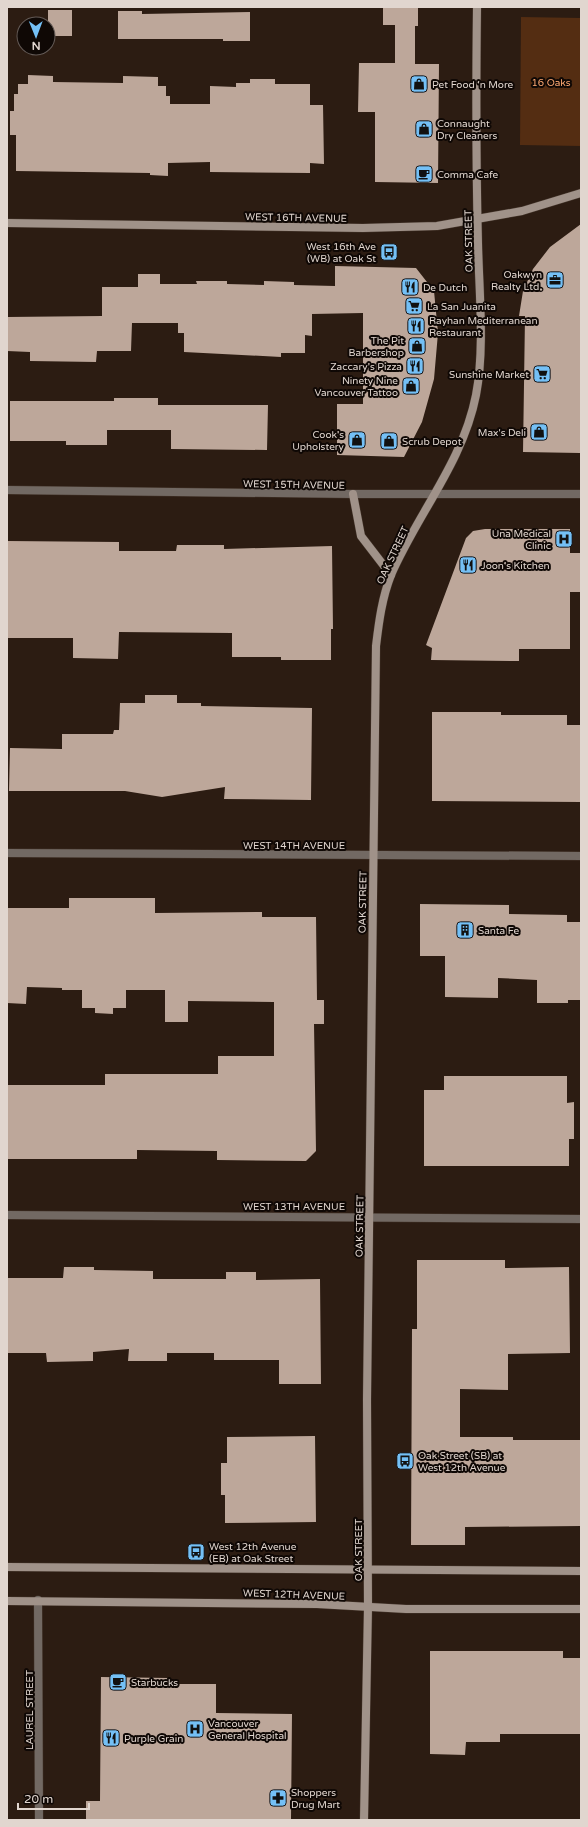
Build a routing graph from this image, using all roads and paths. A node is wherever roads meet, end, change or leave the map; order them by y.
1 (477, 7) edge
2 (581, 193) edge
3 (478, 219) junction
4 (7, 223) edge
5 (7, 490) edge
6 (353, 494) junction
7 (436, 494) junction
8 (581, 494) edge
9 (391, 576) junction
10 (7, 853) edge
11 (373, 855) junction
12 (581, 856) edge
13 (7, 1215) edge
14 (369, 1217) junction
15 (581, 1219) edge
16 (7, 1567) edge
17 (368, 1570) junction
18 (581, 1570) edge
19 (7, 1600) edge
20 (38, 1600) junction
21 (368, 1607) junction
22 (581, 1609) edge
23 (39, 1820) edge
24 (364, 1820) edge

1 - 3 main road, OAK STREET
2 - 3 main road, WEST 16TH AVENUE
3 - 4 main road, WEST 16TH AVENUE
3 - 7 main road, OAK STREET
5 - 6 street, WEST 15TH AVENUE
6 - 7 street, WEST 15TH AVENUE
6 - 9 main road
7 - 8 street, WEST 15TH AVENUE
7 - 9 main road, OAK STREET
9 - 11 main road, OAK STREET
10 - 11 street, WEST 14TH AVENUE
11 - 12 street, WEST 14TH AVENUE
11 - 14 main road, OAK STREET
13 - 14 street, WEST 13TH AVENUE
14 - 15 street, WEST 13TH AVENUE
14 - 17 main road, OAK STREET
16 - 17 main road
17 - 18 main road
17 - 21 main road, OAK STREET
19 - 20 main road, WEST 12TH AVENUE
20 - 21 main road, WEST 12TH AVENUE
20 - 23 street, LAUREL STREET
21 - 22 main road, WEST 12TH AVENUE
21 - 24 main road, OAK STREET

